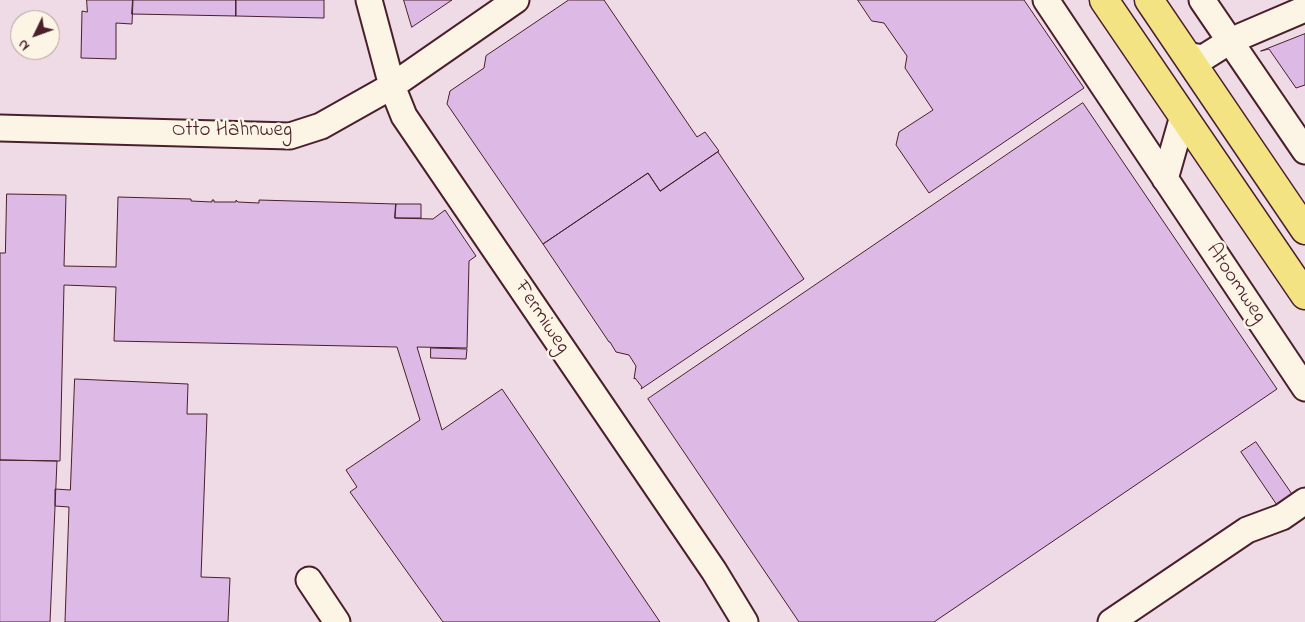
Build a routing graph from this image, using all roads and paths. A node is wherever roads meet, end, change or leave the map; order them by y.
1 (369, 0) edge
2 (516, 0) edge
3 (1046, 0) edge
4 (1104, 0) edge
5 (1148, 0) edge
6 (1202, 0) edge
7 (1305, 9) edge
8 (1230, 40) junction
9 (1186, 55) junction
10 (1155, 75) junction
11 (392, 86) junction
12 (1183, 116) junction
13 (0, 128) edge
14 (1305, 151) edge
15 (1165, 179) junction
16 (1305, 230) edge
17 (1305, 296) edge
18 (1305, 388) edge
19 (1305, 501) edge
20 (309, 580) dead end
21 (337, 622) edge
22 (745, 622) edge
23 (1111, 622) edge

1 - 11 street, Fermiweg
2 - 11 street, Otto Hahnweg
3 - 15 street, Atoomweg
4 - 10 main road
5 - 9 main road
6 - 8 street
7 - 8 street
8 - 9 street
8 - 14 street
9 - 10 main road
9 - 16 main road
10 - 12 main road
11 - 13 street, Otto Hahnweg
11 - 22 street, Fermiweg
12 - 15 street
12 - 17 main road
15 - 18 street, Atoomweg
19 - 23 street
20 - 21 street

